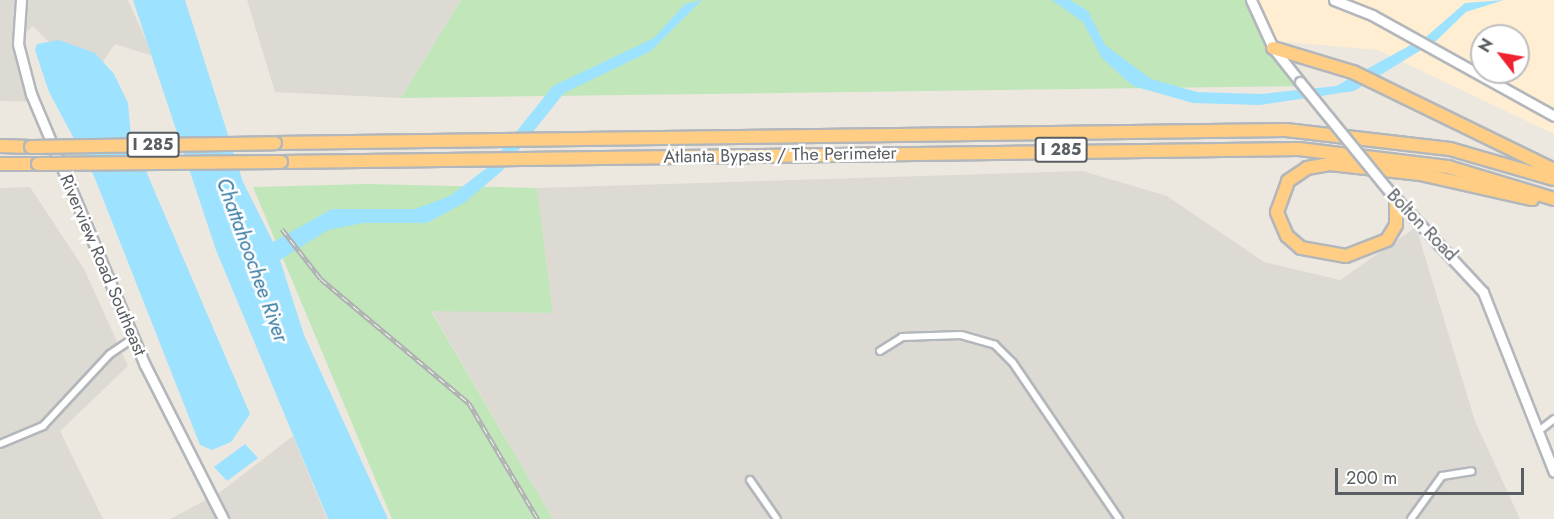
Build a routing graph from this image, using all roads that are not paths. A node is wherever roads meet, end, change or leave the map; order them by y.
1 (21, 0) edge
2 (1251, 0) edge
3 (1334, 0) edge
4 (1273, 48) junction
5 (1554, 116) edge
6 (0, 146) edge
7 (0, 164) edge
8 (1554, 170) edge
9 (1554, 179) edge
10 (1554, 199) edge
11 (1396, 201) junction
12 (1554, 204) edge
13 (134, 338) junction
14 (880, 351) dead end
15 (1554, 419) edge
16 (1540, 430) junction
17 (0, 444) edge
18 (1472, 471) dead end
19 (1554, 472) edge
20 (750, 480) dead end
21 (223, 519) edge
22 (777, 519) edge
23 (1119, 519) edge
24 (1411, 519) edge

1 - 13 street, Riverview Road Southeast
2 - 4 street, Bolton Road
3 - 5 street
4 - 8 highway
4 - 11 street, Bolton Road, bridge
6 - 9 highway, Atlanta Bypass / The Perimeter / I 285, bridge
7 - 10 highway, Atlanta Bypass / The Perimeter / I 285, bridge
11 - 12 highway
11 - 16 street, Bolton Road
13 - 17 street
13 - 21 street, Riverview Road Southeast
14 - 23 street
15 - 16 street
16 - 19 street, Bolton Road
18 - 24 street
20 - 22 street

